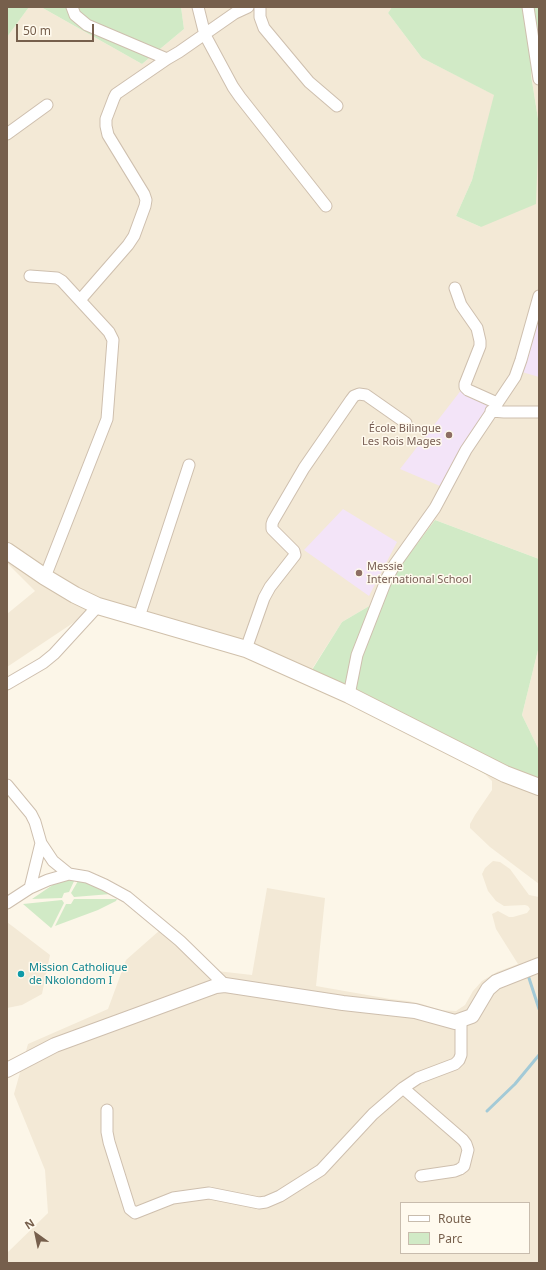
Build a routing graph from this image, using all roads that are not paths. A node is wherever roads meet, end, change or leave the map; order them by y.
1 (72, 7) edge
2 (198, 7) edge
3 (248, 7) edge
4 (260, 7) edge
5 (528, 7) edge
6 (204, 35) junction
7 (167, 58) junction
8 (539, 80) edge
9 (47, 105) dead end
10 (337, 106) dead end
11 (7, 134) edge
12 (326, 206) dead end
13 (30, 276) dead end
14 (455, 288) dead end
15 (539, 296) edge
16 (80, 300) junction
17 (494, 407) junction
18 (539, 412) edge
19 (406, 423) dead end
20 (189, 465) dead end
21 (7, 551) edge
22 (45, 577) junction
23 (98, 606) junction
24 (139, 617) junction
25 (246, 649) junction
26 (7, 684) edge
27 (349, 695) junction
28 (7, 785) edge
29 (539, 787) edge
30 (41, 843) junction
31 (69, 874) junction
32 (30, 888) junction
33 (7, 903) edge
34 (539, 964) edge
35 (225, 985) junction
36 (461, 1021) junction
37 (7, 1070) edge
38 (403, 1088) junction
39 (107, 1110) dead end
40 (421, 1176) dead end

1 - 7 street
2 - 6 street
3 - 6 street
4 - 10 street
5 - 8 street
6 - 7 street
6 - 12 street
7 - 16 street
9 - 11 street
13 - 16 street
14 - 17 street
15 - 17 street
16 - 22 street
17 - 18 street
17 - 27 street
19 - 25 street
20 - 24 street
21 - 22 main road
22 - 23 main road
23 - 24 main road
23 - 26 street
24 - 25 main road
25 - 27 main road
27 - 29 main road
28 - 30 street
30 - 31 street
30 - 32 street
31 - 32 street
31 - 35 street
32 - 33 street
34 - 36 street
35 - 36 street
35 - 37 street
36 - 38 street
38 - 39 street
38 - 40 street

